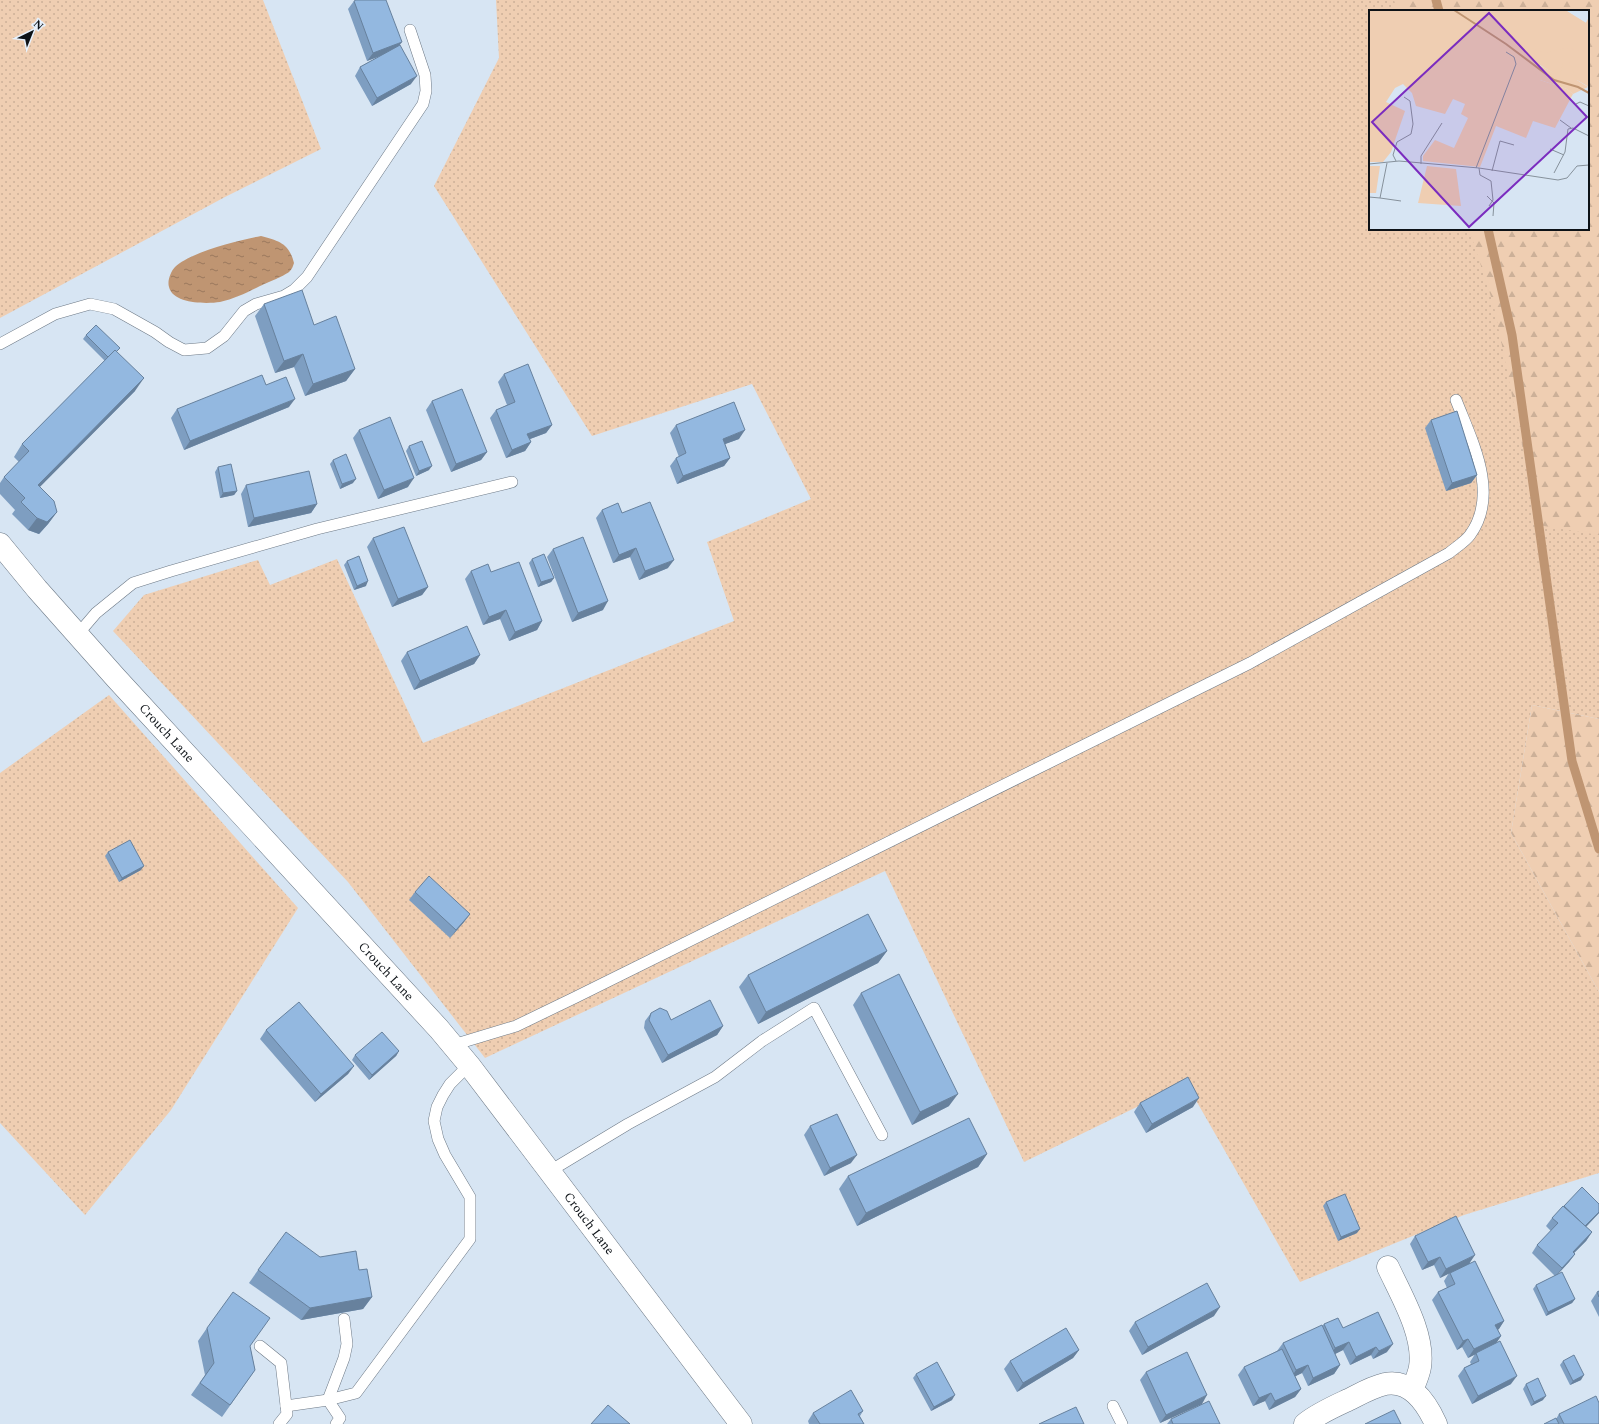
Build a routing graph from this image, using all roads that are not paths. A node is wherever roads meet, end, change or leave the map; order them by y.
1 (410, 30) dead end
2 (0, 344) edge
3 (1456, 400) dead end
4 (512, 482) dead end
5 (0, 544) edge
6 (78, 634) junction
7 (452, 1045) junction
8 (469, 1064) junction
9 (882, 1135) dead end
10 (550, 1171) junction
11 (1388, 1267) dead end
12 (344, 1319) edge
13 (260, 1346) edge
14 (1412, 1390) junction
15 (328, 1400) junction
16 (286, 1406) junction
17 (1113, 1406) dead end
18 (279, 1424) edge
19 (336, 1424) edge
20 (740, 1424) edge
21 (1122, 1424) edge
22 (1305, 1424) edge
23 (1436, 1424) edge

1 - 2 lane
3 - 7 lane
4 - 6 lane
5 - 6 street, Crouch Lane
6 - 7 street, Crouch Lane
7 - 8 street, Crouch Lane
8 - 10 street, Crouch Lane
8 - 15 lane
9 - 10 lane
10 - 20 street, Crouch Lane
11 - 14 street
12 - 15 lane
13 - 16 lane
14 - 22 street
14 - 23 street
15 - 16 lane
15 - 19 lane
16 - 18 lane
17 - 21 lane

